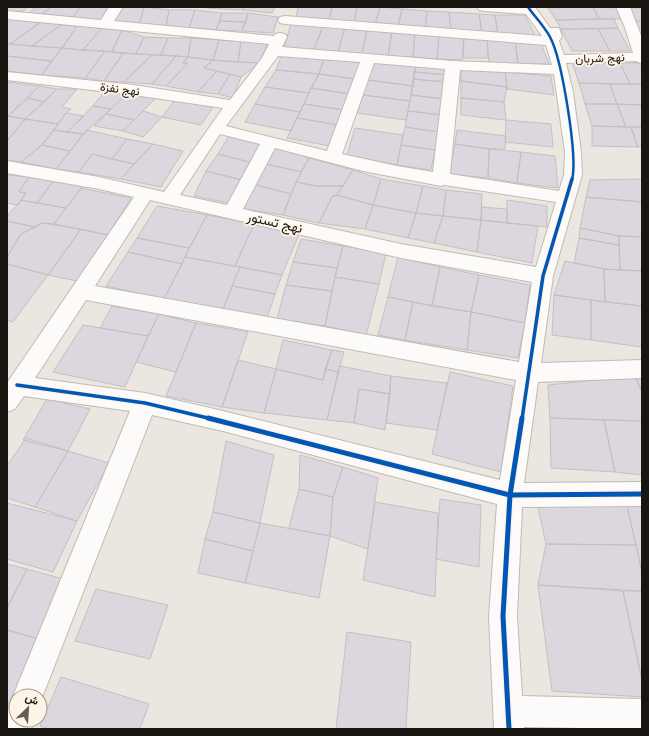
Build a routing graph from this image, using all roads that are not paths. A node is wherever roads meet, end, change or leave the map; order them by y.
1 (116, 7) edge
2 (484, 7) edge
3 (623, 7) edge
4 (533, 8) edge
5 (286, 14) edge
6 (7, 15) edge
7 (105, 26) junction
8 (276, 46) junction
9 (557, 57) junction
10 (369, 58) junction
11 (641, 58) edge
12 (453, 65) junction
13 (7, 76) edge
14 (233, 105) junction
15 (216, 128) junction
16 (270, 141) junction
17 (333, 157) junction
18 (7, 167) edge
19 (442, 180) junction
20 (145, 193) junction
21 (169, 198) junction
22 (567, 198) junction
23 (232, 212) junction
24 (543, 276) junction
25 (82, 291) junction
26 (642, 369) edge
27 (528, 373) junction
28 (12, 394) edge
29 (145, 403) junction
30 (642, 494) edge
31 (510, 495) junction
32 (31, 688) edge
33 (642, 714) edge
34 (508, 720) edge

1 - 7 street
2 - 4 street
3 - 11 street
4 - 9 street
5 - 8 street
5 - 9 street
6 - 7 street
7 - 8 street
8 - 10 street
8 - 14 street
9 - 11 street, نهج شربان
9 - 12 street
9 - 22 street
10 - 12 street
10 - 17 street
12 - 19 street
13 - 14 street, نهج نفزة
14 - 15 street
15 - 16 street
15 - 21 street
16 - 17 street
16 - 23 street
17 - 19 street
18 - 20 street, نهج تستور
19 - 22 street
20 - 21 street, نهج تستور
20 - 25 street
21 - 23 street, نهج تستور
22 - 24 street
23 - 24 street, نهج تستور
24 - 27 street
25 - 27 street
25 - 28 street
26 - 27 street
27 - 31 street
28 - 29 street
29 - 31 street
29 - 32 street
30 - 31 street
31 - 34 street
33 - 34 street

